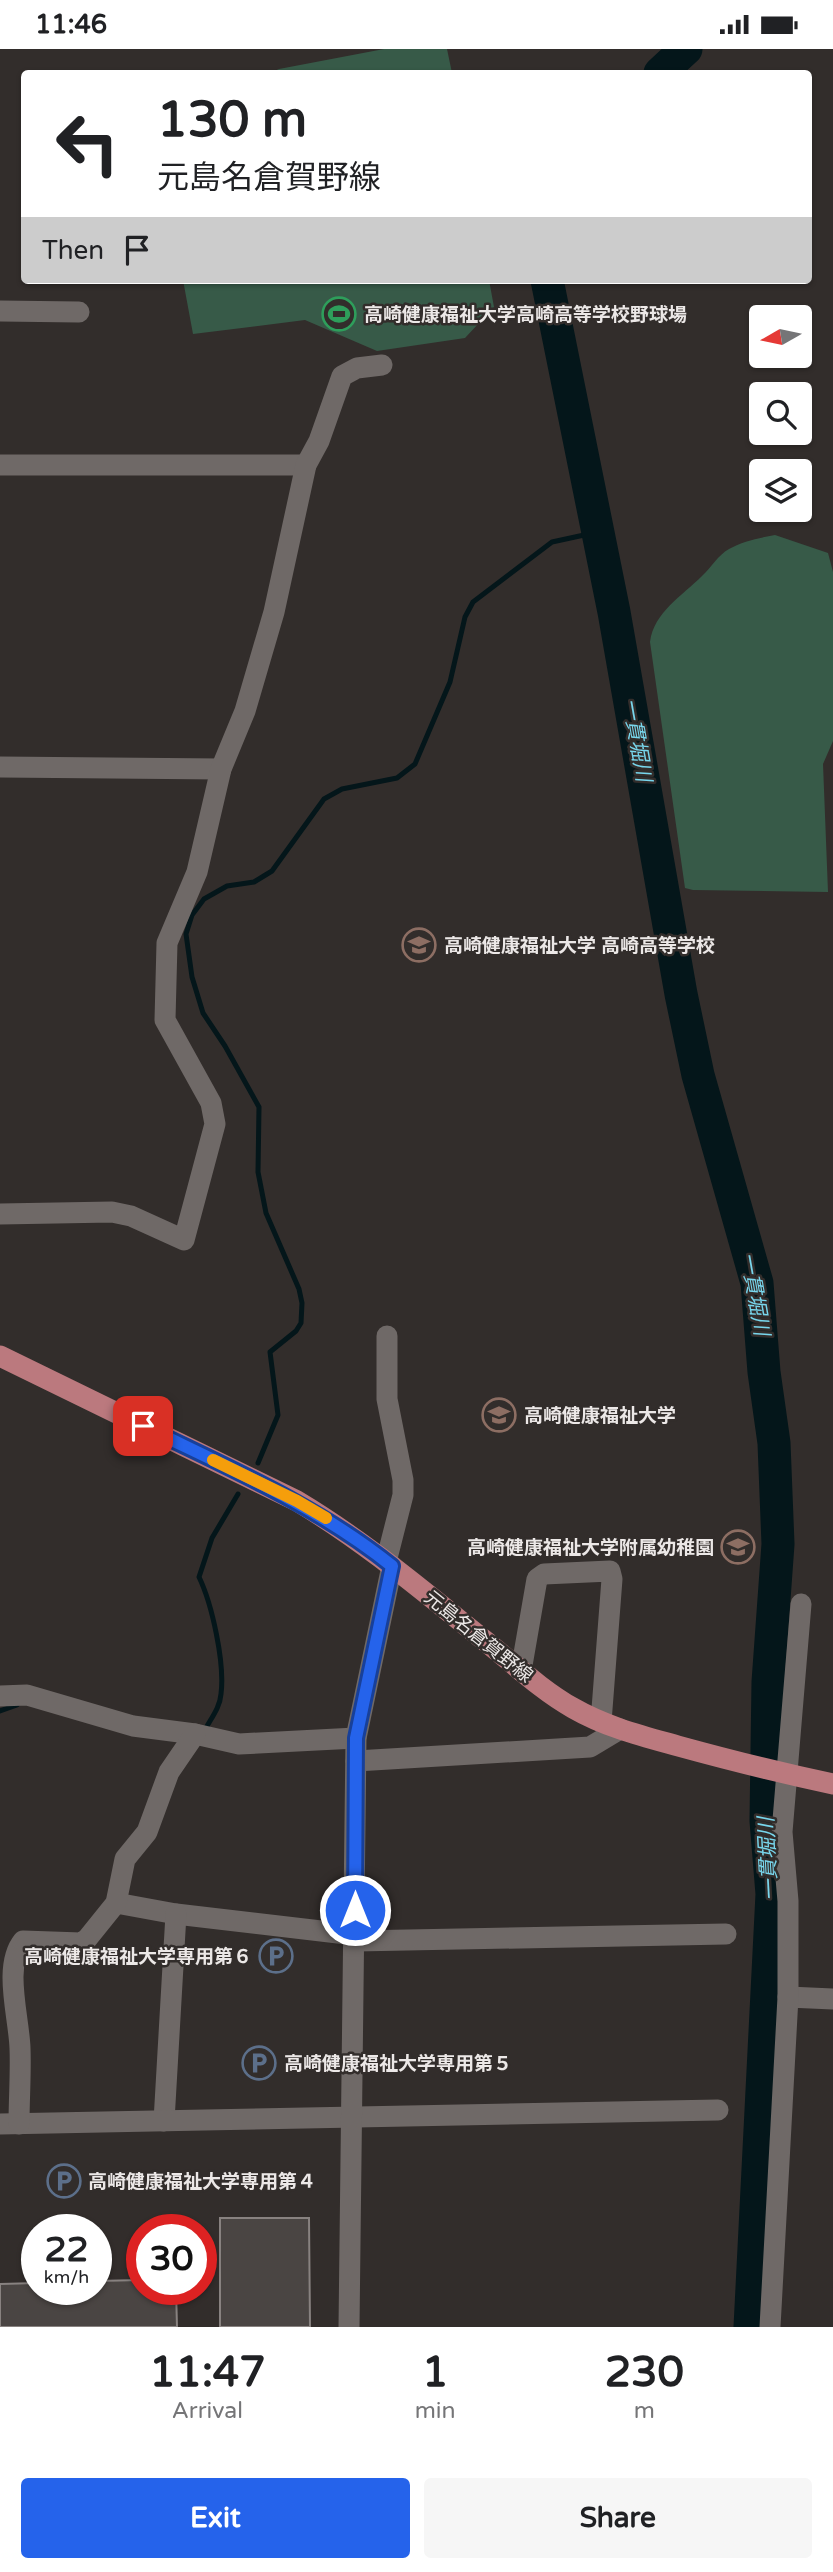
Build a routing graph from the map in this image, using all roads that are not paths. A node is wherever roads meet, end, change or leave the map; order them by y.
1 (0, 311) edge
2 (79, 312) dead end
3 (382, 365) dead end
4 (0, 465) edge
5 (306, 465) junction
6 (0, 767) edge
7 (221, 768) junction
8 (0, 1214) edge
9 (387, 1336) dead end
10 (0, 1357) edge
11 (389, 1564) junction
12 (801, 1604) dead end
13 (521, 1671) junction
14 (0, 1696) edge
15 (610, 1725) junction
16 (195, 1734) junction
17 (356, 1738) junction
18 (356, 1761) junction
19 (786, 1774) junction
20 (833, 1784) edge
21 (116, 1903) junction
22 (176, 1914) junction
23 (726, 1934) dead end
24 (355, 1938) junction
25 (788, 1997) junction
26 (833, 1999) edge
27 (718, 2110) dead end
28 (353, 2117) junction
29 (164, 2122) junction
30 (9, 2124) edge
31 (349, 2327) edge
32 (770, 2327) edge

1 - 2 street
3 - 5 street
4 - 5 street
5 - 7 street
6 - 7 street
7 - 8 street
9 - 11 street
10 - 11 main road, 元島名倉賀野線
11 - 13 main road, 元島名倉賀野線
11 - 17 street
12 - 19 street
13 - 15 main road, 元島名倉賀野線
13 - 15 street
14 - 16 street
15 - 18 street
15 - 19 main road, 元島名倉賀野線
16 - 17 street
16 - 21 street
17 - 18 street
18 - 24 street
19 - 20 main road, 元島名倉賀野線
19 - 25 street
21 - 22 street
21 - 30 street
22 - 24 street
22 - 29 street
23 - 24 street
24 - 28 street
25 - 26 street
25 - 32 street
27 - 28 street
28 - 29 street
28 - 31 street
29 - 30 street

